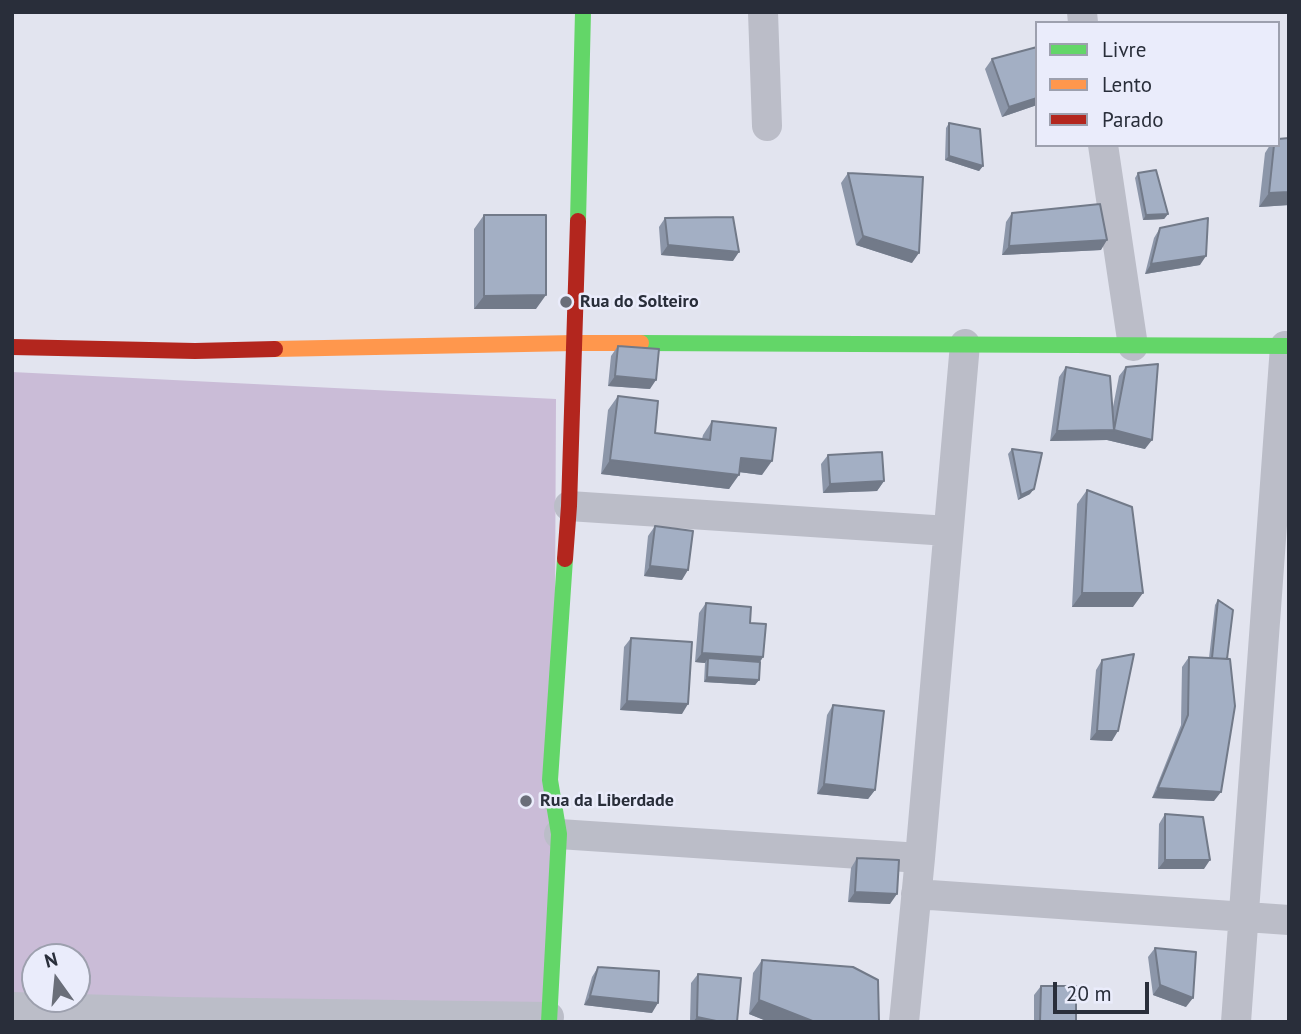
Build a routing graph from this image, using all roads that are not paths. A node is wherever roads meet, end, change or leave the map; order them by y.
1 (583, 12) edge
2 (763, 12) edge
3 (767, 126) dead end
4 (1103, 147) edge
5 (574, 343) junction
6 (965, 344) junction
7 (1133, 346) junction
8 (1287, 346) edge
9 (12, 347) edge
10 (569, 506) junction
11 (948, 531) junction
12 (559, 834) junction
13 (920, 858) junction
14 (916, 894) junction
15 (1243, 915) junction
16 (1289, 920) edge
17 (12, 1007) edge
18 (176, 1017) edge
19 (549, 1020) edge
20 (904, 1022) edge
21 (1236, 1022) edge

1 - 5 street
2 - 3 street
4 - 7 street
5 - 6 street
5 - 9 street
5 - 10 street
6 - 7 street
6 - 11 street
7 - 8 street
8 - 15 street
10 - 11 street
10 - 12 street
11 - 13 street
12 - 13 street
12 - 19 street
13 - 14 street
14 - 15 street
14 - 20 street
15 - 16 street
15 - 21 street
17 - 18 street
18 - 19 street

